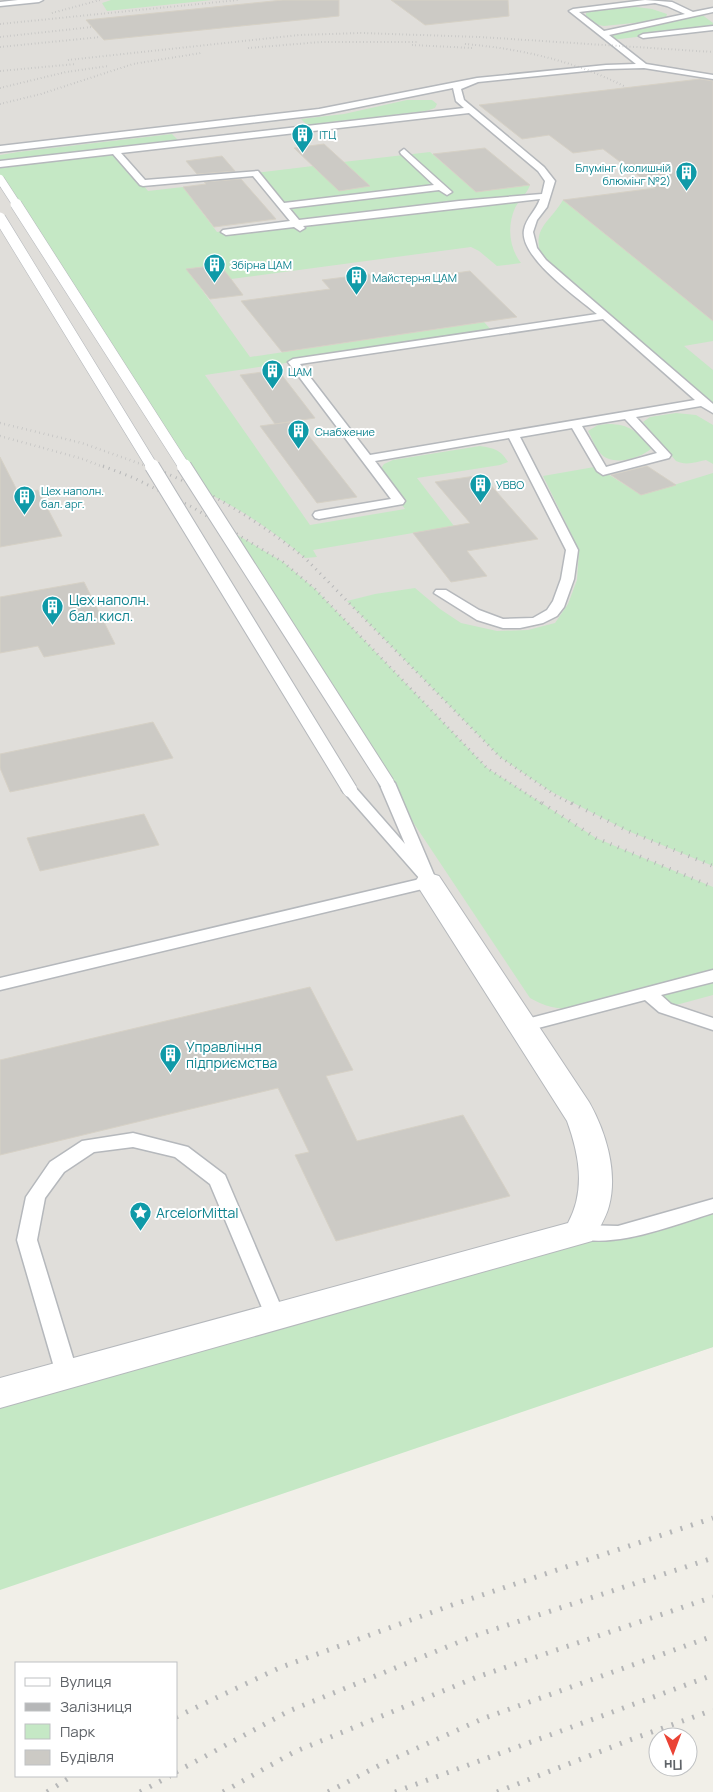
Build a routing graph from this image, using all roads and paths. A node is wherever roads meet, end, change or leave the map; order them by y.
1 (39, 0) edge
2 (0, 4) edge
3 (713, 10) edge
4 (698, 14) junction
5 (713, 23) edge
6 (713, 28) edge
7 (603, 34) junction
8 (639, 37) dead end
9 (620, 39) dead end
10 (611, 40) junction
11 (644, 66) junction
12 (713, 77) edge
13 (467, 83) junction
14 (470, 110) junction
15 (0, 149) edge
16 (115, 151) junction
17 (404, 152) dead end
18 (0, 164) edge
19 (0, 179) edge
20 (441, 187) junction
21 (546, 196) junction
22 (459, 204) junction
23 (282, 206) junction
24 (0, 218) edge
25 (296, 222) junction
26 (226, 232) dead end
27 (303, 232) dead end
28 (605, 316) junction
29 (709, 406) edge
30 (628, 415) junction
31 (576, 424) junction
32 (513, 434) junction
33 (368, 459) junction
34 (320, 515) dead end
35 (442, 592) dead end
36 (350, 790) joint
37 (429, 882) junction
38 (713, 976) edge
39 (0, 984) edge
40 (648, 993) junction
41 (713, 1024) edge
42 (523, 1026) junction
43 (713, 1206) edge
44 (580, 1232) junction
45 (275, 1316) junction
46 (67, 1374) junction
47 (0, 1393) edge

1 - 2 lane
3 - 4 lane
4 - 5 lane
4 - 7 lane
4 - 7 lane
6 - 8 lane
7 - 10 lane
9 - 10 lane
10 - 11 lane
11 - 12 lane
11 - 13 lane
13 - 14 lane
13 - 15 lane
14 - 16 lane
14 - 21 lane
16 - 18 lane
16 - 23 lane
17 - 20 lane
19 - 37 lane, bridge
20 - 22 lane
20 - 23 lane
21 - 22 lane
21 - 28 lane
22 - 25 lane
23 - 25 lane
24 - 36 lane, bridge
25 - 26 lane
25 - 27 lane
28 - 29 lane
28 - 33 lane
29 - 30 lane
30 - 31 lane
30 - 31 lane
31 - 32 lane
32 - 33 lane
32 - 35 lane
33 - 34 lane
36 - 37 lane
37 - 39 lane
37 - 42 street
38 - 40 lane
40 - 41 lane
40 - 42 lane
42 - 44 street
43 - 44 lane
44 - 45 street
45 - 46 street
45 - 46 lane
46 - 47 street

